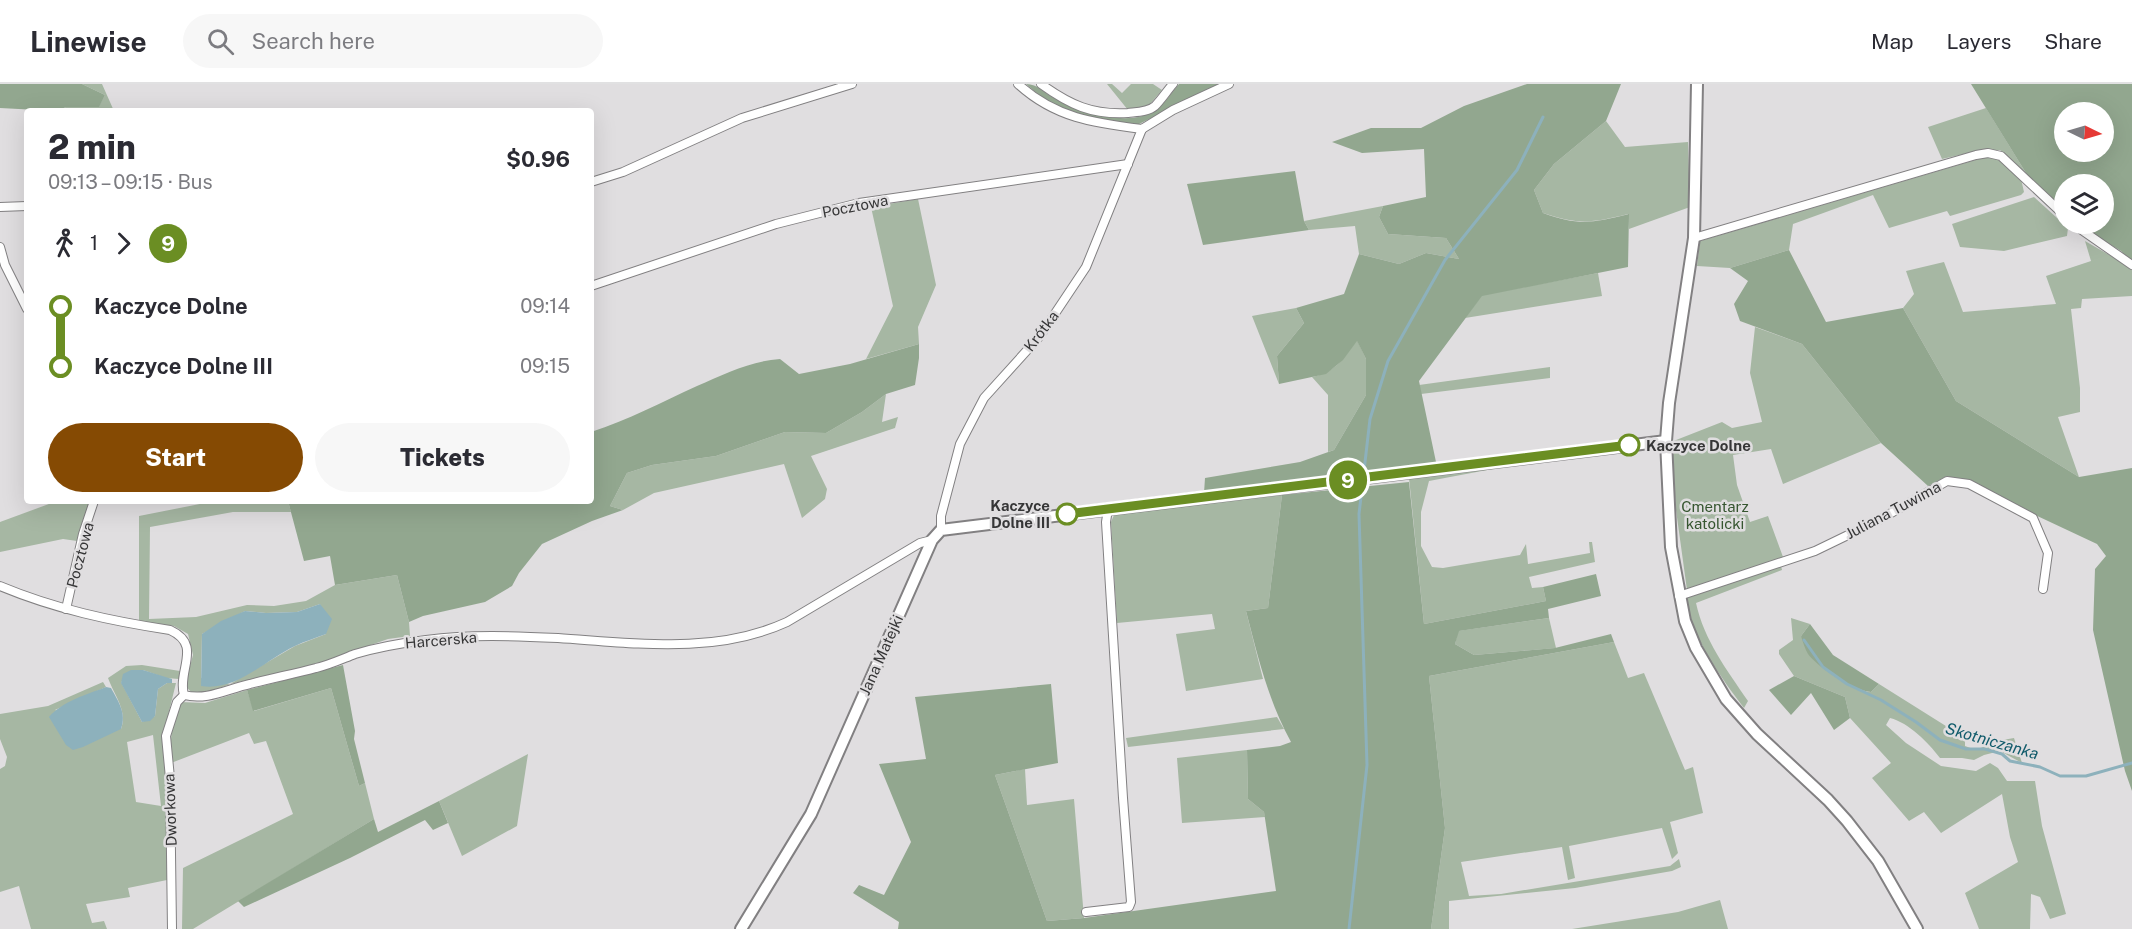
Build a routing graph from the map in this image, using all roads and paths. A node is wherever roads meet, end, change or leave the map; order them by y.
1 (852, 84) edge
2 (1018, 84) edge
3 (1041, 84) edge
4 (1173, 84) edge
5 (1229, 84) edge
6 (1697, 84) edge
7 (1142, 129) junction
8 (1128, 164) junction
9 (594, 181) edge
10 (24, 206) edge
11 (0, 207) edge
12 (2054, 207) edge
13 (2087, 234) edge
14 (1694, 238) junction
15 (0, 247) edge
16 (2132, 265) edge
17 (594, 285) edge
18 (24, 303) edge
19 (1666, 441) junction
20 (93, 504) edge
21 (1108, 509) junction
22 (941, 530) junction
23 (932, 540) junction
24 (0, 586) edge
25 (2043, 589) dead end
26 (1679, 596) junction
27 (66, 609) junction
28 (184, 695) junction
29 (1086, 912) dead end
30 (172, 929) edge
31 (741, 929) edge
32 (1917, 929) edge

1 - 9 street
2 - 7 street
3 - 4 street
5 - 7 street
6 - 14 street
7 - 8 street, Krótka
8 - 17 street, Pocztowa
8 - 22 street, Krótka
10 - 11 street
12 - 14 street
13 - 16 street
14 - 19 street
15 - 18 street
19 - 21 street
19 - 26 street
20 - 27 street, Pocztowa
21 - 22 street
21 - 29 street
22 - 23 street, Jana Matejki
23 - 28 street, Harcerska
23 - 31 street, Jana Matejki
24 - 27 street
25 - 26 street, Juliana Tuwima
26 - 32 street
27 - 28 street
28 - 30 street, Dworkowa

